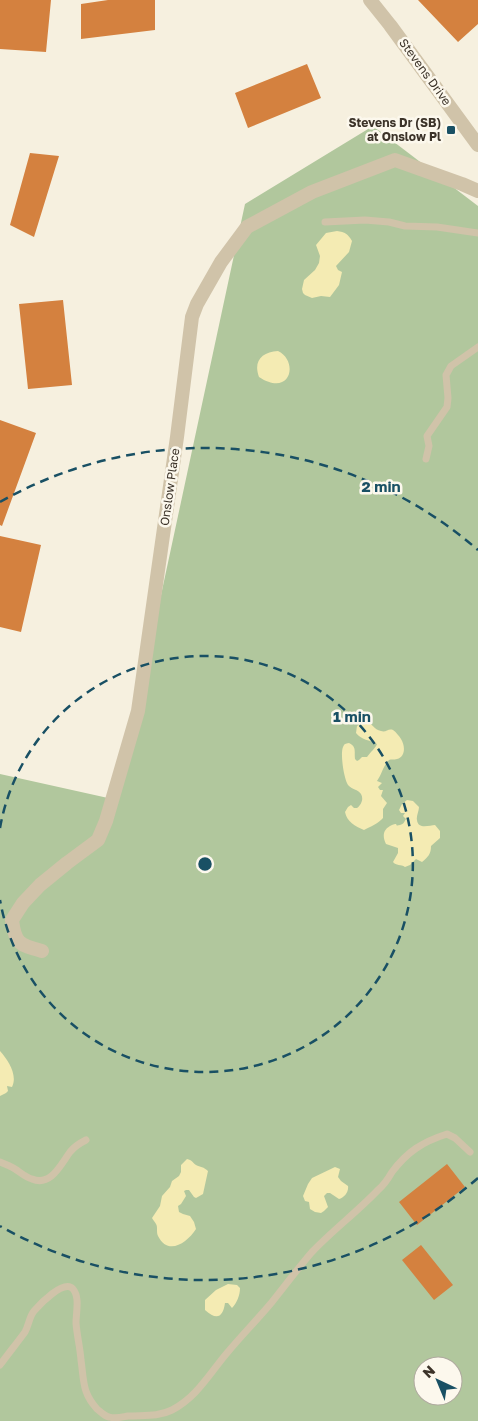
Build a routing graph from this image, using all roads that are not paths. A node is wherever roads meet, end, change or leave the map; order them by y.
1 (370, 0) edge
2 (478, 145) edge
3 (478, 191) edge
4 (325, 222) dead end
5 (478, 233) edge
6 (478, 346) edge
7 (426, 459) dead end
8 (42, 951) dead end
9 (86, 1140) dead end
10 (470, 1152) dead end
11 (0, 1162) edge
12 (0, 1365) edge

1 - 2 street, Stevens Drive
3 - 8 street, Onslow Place
4 - 5 lane
6 - 7 lane
9 - 11 lane
10 - 12 lane

